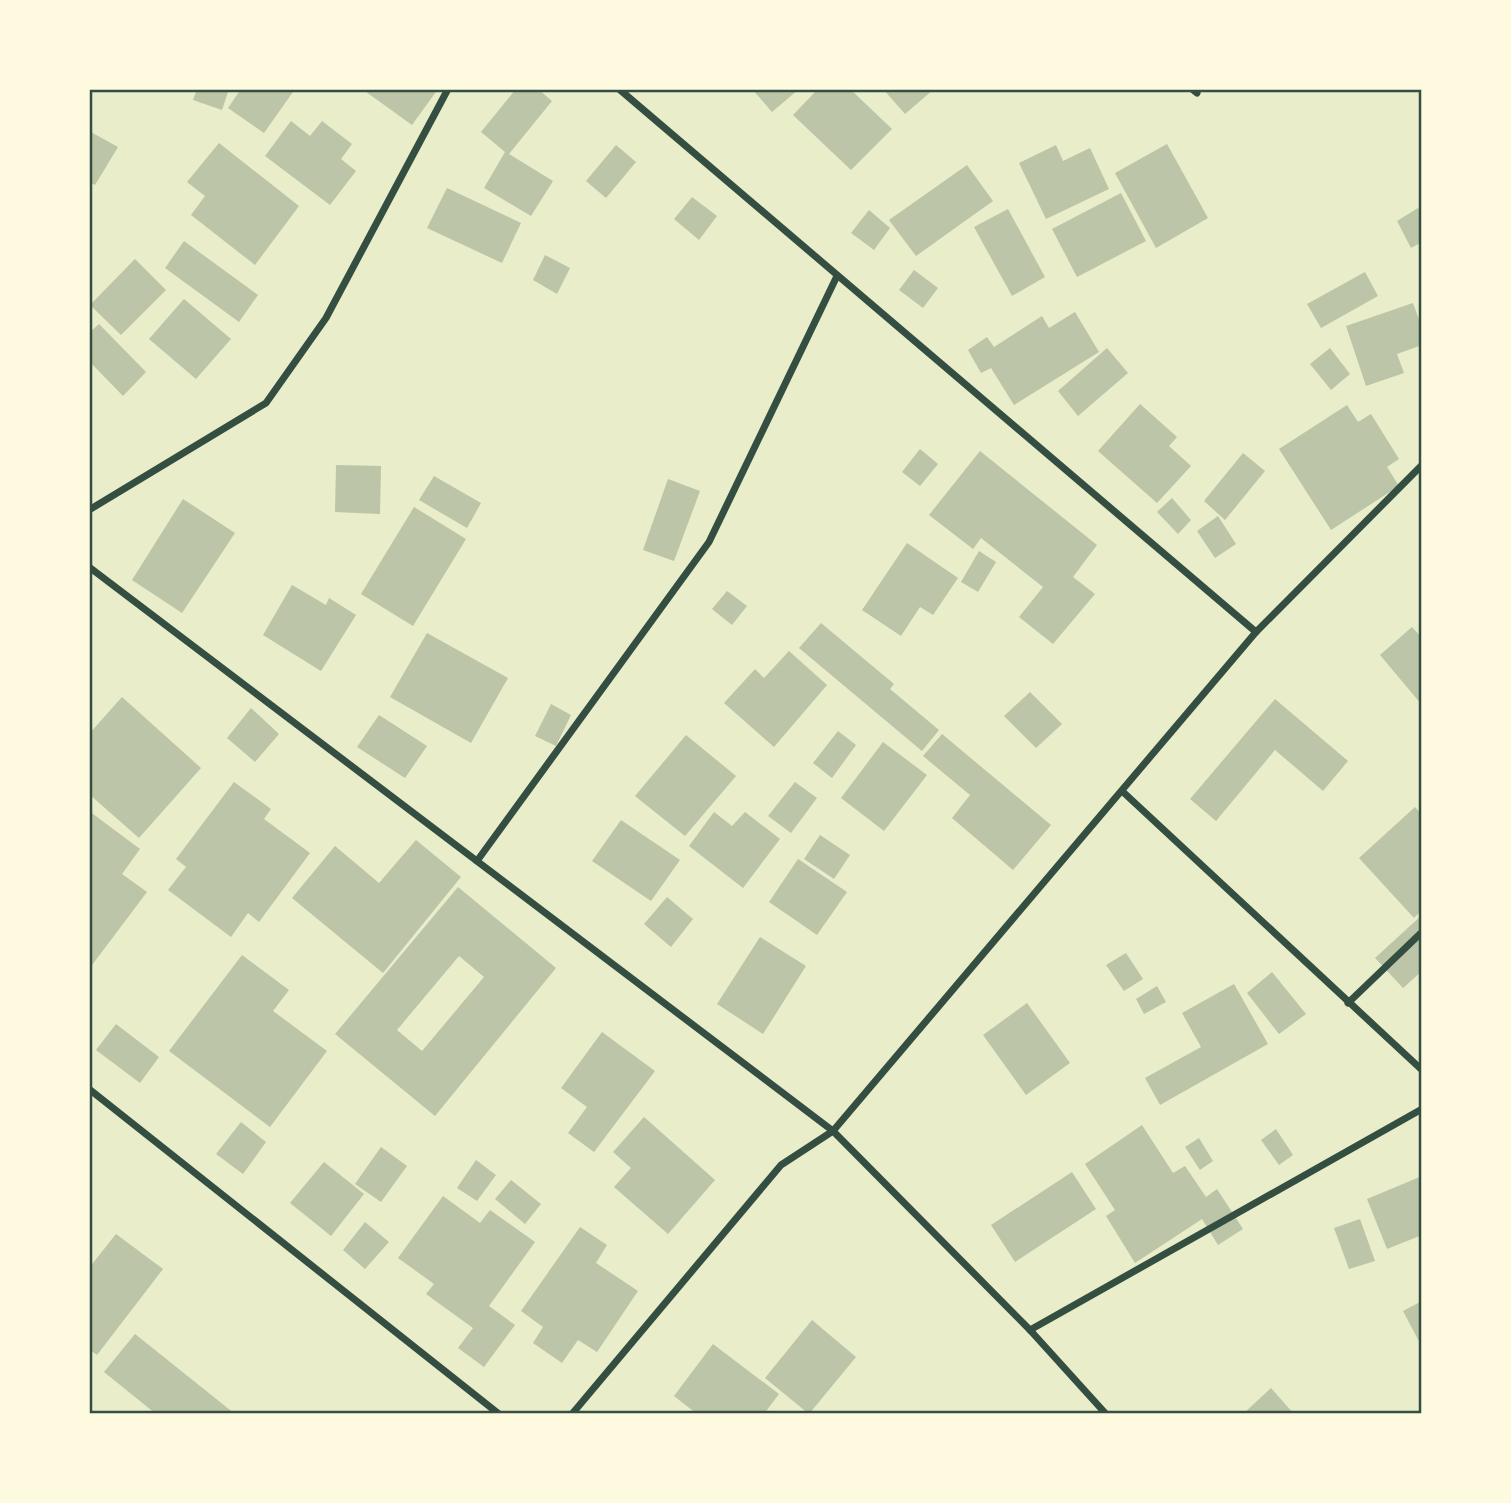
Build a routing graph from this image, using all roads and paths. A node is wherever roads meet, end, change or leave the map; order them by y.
1 (448, 89) edge
2 (619, 89) edge
3 (838, 276) junction
4 (1422, 466) edge
5 (89, 510) edge
6 (89, 567) edge
7 (1256, 632) junction
8 (1122, 791) junction
9 (477, 861) junction
10 (1422, 932) edge
11 (1349, 1003) junction
12 (1422, 1070) edge
13 (89, 1089) edge
14 (1422, 1109) edge
15 (833, 1131) junction
16 (1030, 1330) junction
17 (499, 1414) edge
18 (572, 1414) edge
19 (1106, 1414) edge

1 - 5 street
2 - 3 street
3 - 7 street
3 - 9 street
4 - 7 street
6 - 9 street
7 - 8 street
8 - 11 street
8 - 15 street
9 - 15 street
10 - 11 street
11 - 12 street
13 - 17 street
14 - 16 street
15 - 16 street
15 - 18 street
16 - 19 street

